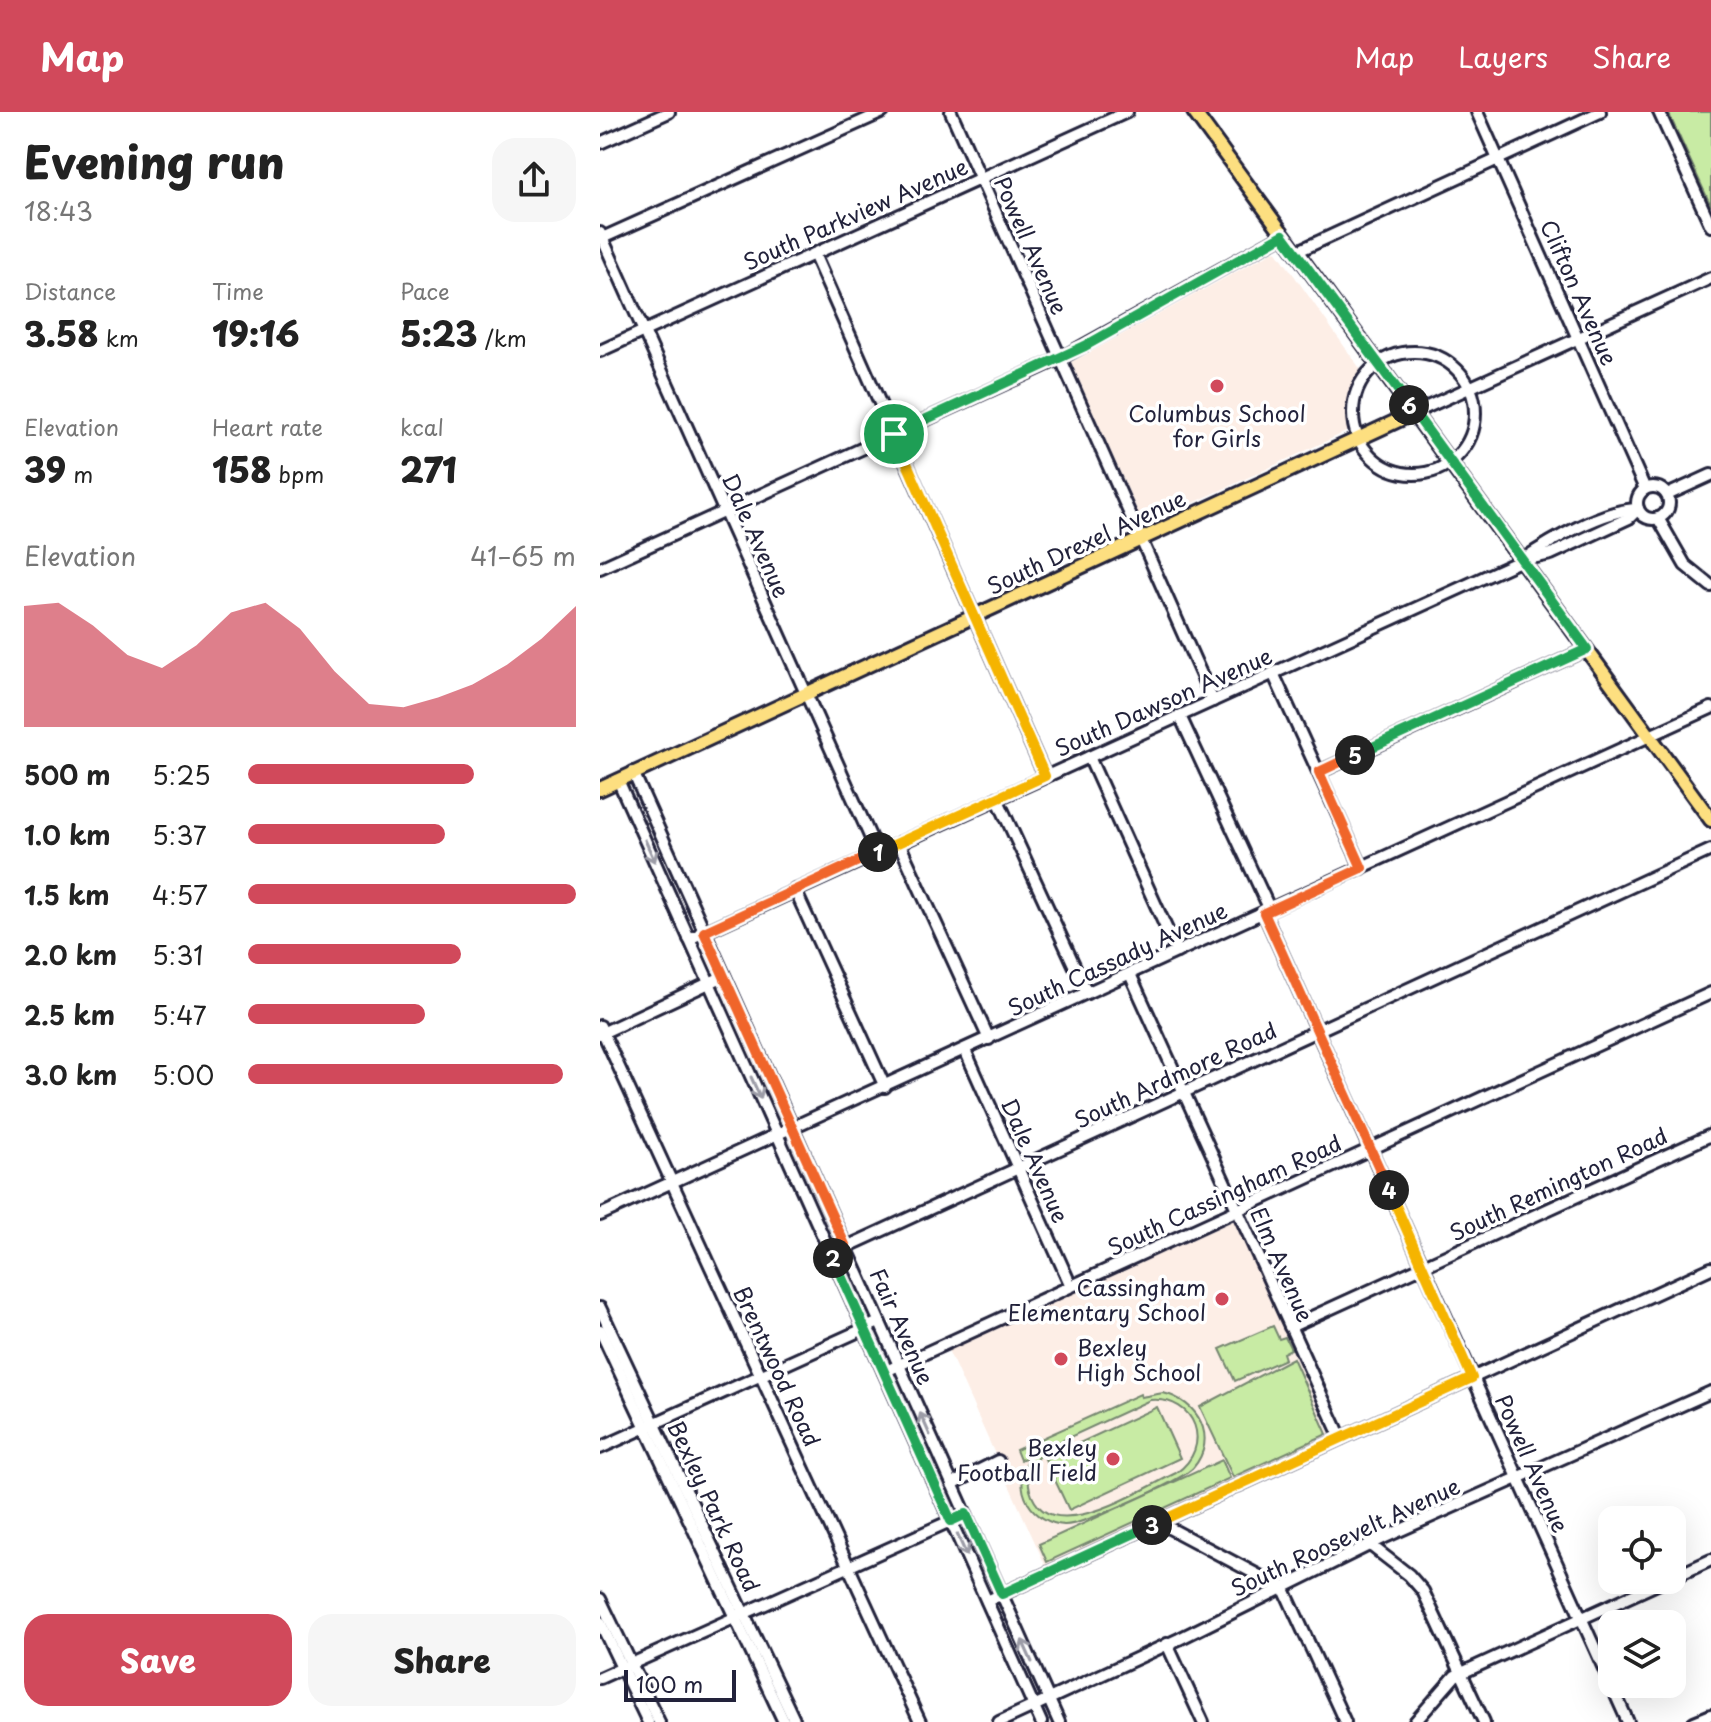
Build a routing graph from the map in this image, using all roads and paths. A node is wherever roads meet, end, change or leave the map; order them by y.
1 (669, 112) edge
2 (883, 112) edge
3 (951, 112) edge
4 (1127, 112) edge
5 (1194, 112) edge
6 (1477, 112) edge
7 (1600, 112) edge
8 (1659, 112) edge
9 (600, 143) edge
10 (1498, 158) junction
11 (980, 178) junction
12 (1711, 226) edge
13 (1283, 235) junction
14 (601, 237) edge
15 (1296, 252) junction
16 (814, 254) junction
17 (1711, 278) edge
18 (644, 331) junction
19 (1579, 339) junction
20 (600, 351) edge
21 (1061, 358) junction
22 (1378, 363) junction
23 (1470, 388) junction
24 (1414, 413) junction
25 (894, 434) junction
26 (1358, 439) junction
27 (1450, 462) junction
28 (1711, 475) edge
29 (1645, 489) junction
30 (1667, 495) junction
31 (1638, 509) junction
32 (725, 511) junction
33 (1658, 518) junction
34 (1141, 538) junction
35 (1522, 560) junction
36 (600, 568) edge
37 (1711, 586) edge
38 (974, 614) junction
39 (1587, 649) junction
40 (1273, 673) junction
41 (804, 692) junction
42 (1213, 701) junction
43 (1711, 708) edge
44 (1180, 716) junction
45 (1650, 736) junction
46 (1089, 757) junction
47 (633, 772) junction
48 (1319, 772) junction
49 (1045, 776) junction
50 (618, 780) junction
51 (600, 789) edge
52 (997, 798) junction
53 (1711, 820) edge
54 (899, 843) junction
55 (1711, 850) edge
56 (877, 852) junction
57 (1362, 868) junction
58 (795, 890) junction
59 (1267, 912) junction
60 (704, 932) junction
61 (689, 939) junction
62 (1177, 952) junction
63 (1130, 974) junction
64 (724, 976) junction
65 (709, 983) junction
66 (1087, 993) junction
67 (1711, 993) edge
68 (601, 1031) edge
69 (1318, 1031) junction
70 (989, 1039) junction
71 (965, 1050) junction
72 (885, 1087) junction
73 (1183, 1092) junction
74 (793, 1129) junction
75 (1711, 1135) edge
76 (778, 1136) junction
77 (1370, 1148) junction
78 (1018, 1168) junction
79 (672, 1183) junction
80 (1237, 1210) junction
81 (600, 1215) edge
82 (846, 1247) junction
83 (831, 1254) junction
84 (1423, 1266) junction
85 (1711, 1268) edge
86 (1071, 1286) junction
87 (600, 1308) edge
88 (879, 1322) junction
89 (1290, 1327) junction
90 (865, 1329) junction
91 (600, 1330) edge
92 (899, 1365) junction
93 (884, 1372) junction
94 (760, 1375) junction
95 (1472, 1378) junction
96 (1711, 1392) edge
97 (650, 1425) junction
98 (1341, 1438) junction
99 (600, 1448) edge
100 (998, 1461) dead end
101 (1518, 1478) junction
102 (952, 1484) junction
103 (966, 1514) junction
104 (951, 1521) junction
105 (1158, 1522) junction
106 (1369, 1544) junction
107 (1711, 1560) edge
108 (848, 1566) junction
109 (1686, 1572) edge
110 (1281, 1586) junction
111 (1002, 1594) junction
112 (1635, 1594) edge
113 (600, 1599) edge
114 (987, 1601) junction
115 (739, 1615) junction
116 (1581, 1618) junction
117 (600, 1622) edge
118 (1167, 1644) junction
119 (627, 1666) junction
120 (1461, 1672) junction
121 (600, 1678) edge
122 (1049, 1699) junction
123 (1034, 1706) junction
124 (1711, 1715) edge
125 (648, 1722) edge
126 (659, 1722) edge
127 (784, 1722) edge
128 (795, 1722) edge
129 (920, 1722) edge
130 (999, 1722) edge
131 (1041, 1722) edge
132 (1059, 1722) edge
133 (1203, 1722) edge
134 (1345, 1722) edge
135 (1415, 1722) edge
136 (1484, 1722) edge
137 (1628, 1722) edge
138 (1694, 1722) edge

1 - 9 street
2 - 14 street
3 - 11 street, Powell Avenue
4 - 11 street, South Parkview Avenue
5 - 13 main road
6 - 10 street, Clifton Avenue
7 - 10 street
8 - 12 street
10 - 15 street
10 - 19 street, Clifton Avenue
11 - 16 street, South Parkview Avenue
11 - 21 street, Powell Avenue
13 - 15 main road
13 - 21 street
14 - 18 street, Dale Avenue
15 - 22 main road
16 - 18 street, South Parkview Avenue
16 - 25 street
17 - 19 street
18 - 20 street, South Parkview Avenue
18 - 32 street, Dale Avenue
19 - 23 street
19 - 29 street, Clifton Avenue
21 - 25 street
21 - 34 street, Powell Avenue
22 - 23 street
22 - 24 main road
22 - 26 street
23 - 24 street
23 - 27 street
24 - 26 main road, South Drexel Avenue
24 - 27 main road
25 - 32 street
25 - 38 street
26 - 27 street
26 - 34 main road, South Drexel Avenue
27 - 35 main road
28 - 30 street
29 - 30 street
29 - 31 street
30 - 33 street
31 - 33 street
31 - 35 street, South Dawson Avenue
32 - 36 street
32 - 41 street, Dale Avenue
33 - 37 street
34 - 38 main road, South Drexel Avenue
34 - 42 street, Powell Avenue
35 - 39 main road
35 - 40 street, South Dawson Avenue
38 - 41 main road, South Drexel Avenue
38 - 49 street
39 - 45 main road
39 - 48 street
40 - 42 street, South Dawson Avenue
40 - 48 street
41 - 47 main road, South Drexel Avenue
41 - 56 street, Dale Avenue
42 - 44 street, South Dawson Avenue
43 - 45 street, South Cassady Avenue
44 - 46 street, South Dawson Avenue
44 - 59 street, Powell Avenue
45 - 53 main road
45 - 57 street, South Cassady Avenue
46 - 49 street, South Dawson Avenue
46 - 62 street
47 - 50 main road, South Drexel Avenue
47 - 60 street, Fair Avenue
48 - 57 street
49 - 52 street, South Dawson Avenue
50 - 51 main road, South Drexel Avenue
50 -> 61 street, Fair Avenue
52 - 54 street, South Dawson Avenue
52 - 66 street
54 - 56 street, South Dawson Avenue
54 - 70 street
55 - 69 street, South Ardmore Road
56 - 58 street, South Dawson Avenue
57 - 59 street, South Cassady Avenue
58 - 60 street, South Dawson Avenue
58 - 72 street
59 - 62 street, South Cassady Avenue
59 - 69 street, Powell Avenue
60 - 61 street, South Dawson Avenue
60 - 64 street, Fair Avenue
61 - 65 street, Fair Avenue
62 - 63 street, South Cassady Avenue
63 - 66 street, South Cassady Avenue
63 - 73 street, Elm Avenue
64 - 65 street
64 - 74 street, Fair Avenue
65 - 68 street
65 -> 76 street, Fair Avenue
66 - 70 street, South Cassady Avenue
67 - 77 street, South Cassingham Road
68 - 79 street, Brentwood Road
69 - 73 street, South Ardmore Road
69 - 77 street, Powell Avenue
70 - 71 street, South Cassady Avenue
71 - 72 street, South Cassady Avenue
71 - 78 street, Dale Avenue
72 - 74 street, South Cassady Avenue
73 - 78 street, South Ardmore Road
73 - 80 street, Elm Avenue
74 - 76 street, South Cassady Avenue
74 - 82 street, Fair Avenue
75 - 84 street, South Remington Road
76 - 79 street, South Cassady Avenue
76 - 83 street, Fair Avenue
77 - 80 street, South Cassingham Road
77 - 84 street, Powell Avenue
78 - 82 street, South Ardmore Road
78 - 86 street, Dale Avenue
79 - 81 street, South Cassady Avenue
79 - 94 street, Brentwood Road
80 - 86 street, South Cassingham Road
80 - 89 street, Elm Avenue
82 - 83 street, South Ardmore Road
82 - 88 street, Fair Avenue
83 - 90 street, Fair Avenue
84 - 89 street, South Remington Road
84 - 95 street, Powell Avenue
85 - 95 street
86 - 92 street, South Cassingham Road
87 - 97 street, Bexley Park Road
88 - 90 street
88 - 92 street, Fair Avenue
89 - 98 street, Elm Avenue
90 - 93 street, Fair Avenue
90 - 94 street
91 - 97 street, Bexley Park Road
92 - 93 street, South Cassingham Road
102 -> 92 street, Fair Avenue
93 - 104 street, Fair Avenue
94 - 97 street
94 - 108 street, Brentwood Road
95 - 98 street
95 - 101 street, Powell Avenue
96 - 101 street, South Roosevelt Avenue
97 - 99 street
97 - 115 street, Bexley Park Road
98 - 105 street
100 - 102 street
101 - 106 street, South Roosevelt Avenue
101 - 116 street, Powell Avenue
102 - 103 street, Fair Avenue
103 - 104 street
103 - 111 street, Fair Avenue
104 - 108 street
104 -> 114 street, Fair Avenue
105 - 110 street
105 - 111 street
106 - 110 street, South Roosevelt Avenue
106 - 120 street
107 - 109 street
108 - 115 street
108 - 129 street, Brentwood Road
110 - 118 street, South Roosevelt Avenue
110 - 134 street
111 - 114 street
122 -> 111 street, Fair Avenue
112 - 116 street
113 - 119 street
114 - 123 street, Fair Avenue
115 - 119 street
115 - 127 street, Bexley Park Road
115 - 128 street, Bexley Park Road
116 - 120 street
116 - 137 street, Powell Avenue
117 - 119 street
118 - 122 street, South Roosevelt Avenue
118 - 133 street
119 - 121 street
119 - 125 street
119 - 126 street
120 - 135 street
120 - 136 street
122 - 123 street, South Roosevelt Avenue
122 - 132 street, Fair Avenue
123 - 130 street, South Roosevelt Avenue
123 - 131 street, Fair Avenue
124 - 138 street

